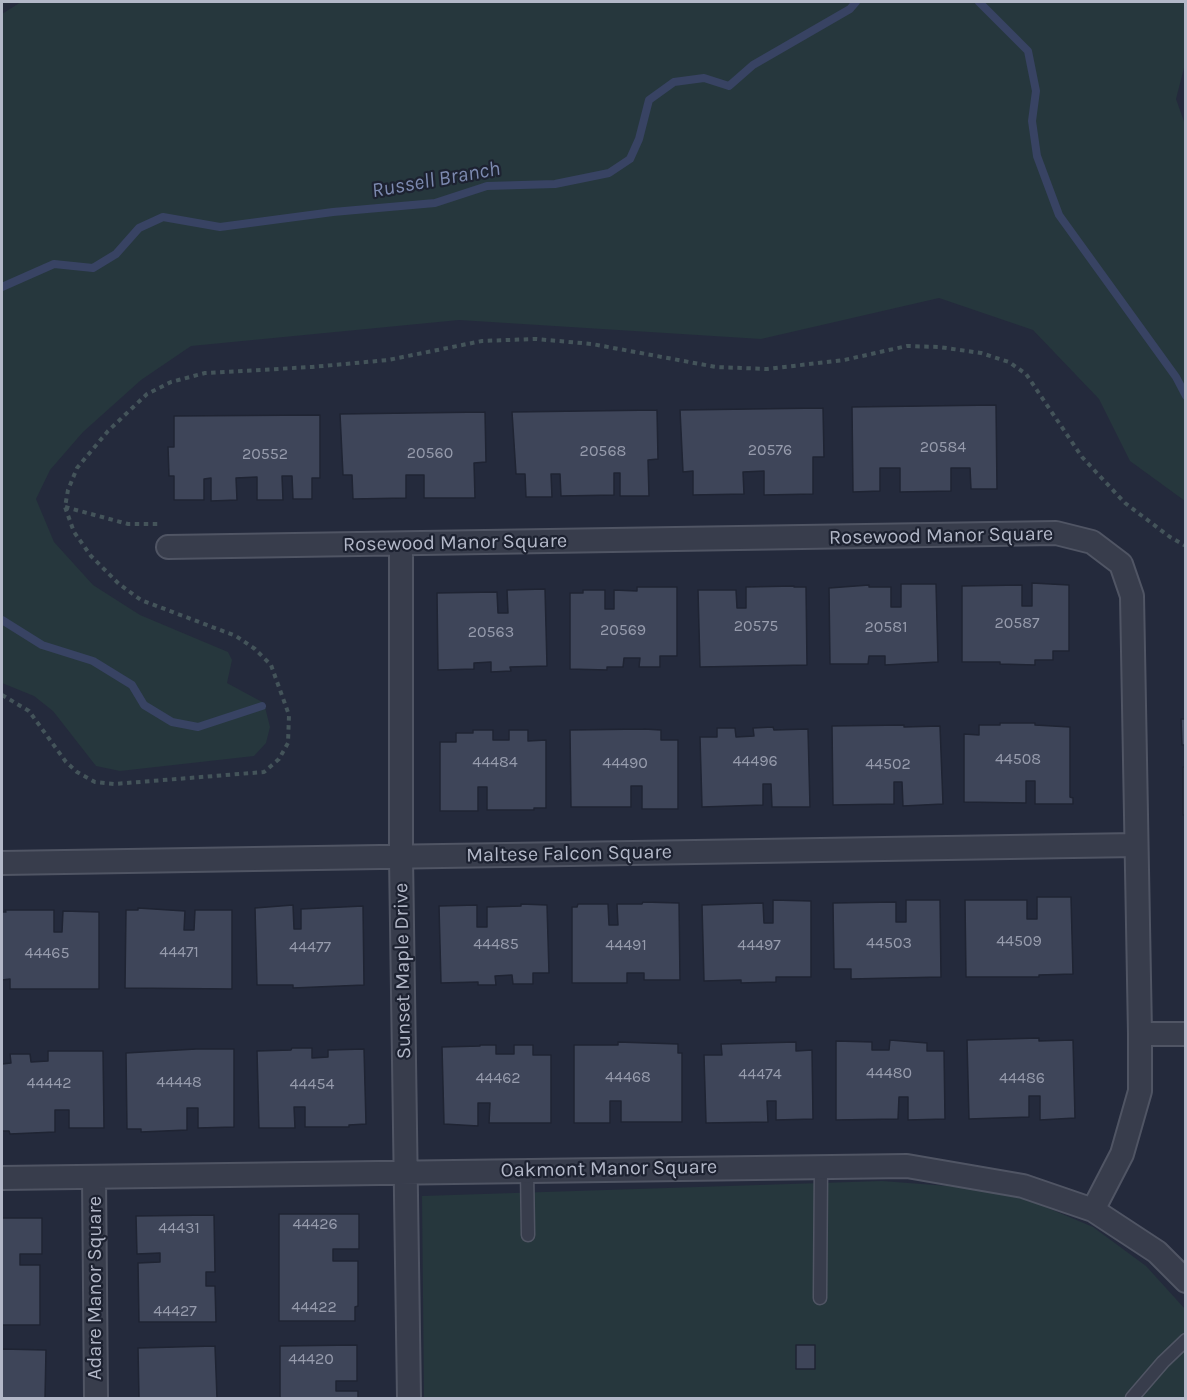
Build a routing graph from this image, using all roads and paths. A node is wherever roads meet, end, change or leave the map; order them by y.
1 (400, 544) junction
2 (1185, 546) edge
3 (168, 547) dead end
4 (2, 695) edge
5 (1136, 845) junction
6 (401, 857) junction
7 (2, 862) edge
8 (1140, 1034) junction
9 (1185, 1034) edge
10 (821, 1167) junction
11 (527, 1170) junction
12 (406, 1172) junction
13 (94, 1177) junction
14 (2, 1178) edge
15 (1093, 1210) junction
16 (528, 1235) dead end
17 (1185, 1281) edge
18 (820, 1298) dead end
19 (1185, 1340) edge
20 (96, 1398) edge
21 (409, 1398) edge
22 (1132, 1398) edge

1 - 3 street, Rosewood Manor Square
1 - 5 street, Rosewood Manor Square
1 - 6 street, Sunset Maple Drive
2 - 4 path
5 - 6 street, Maltese Falcon Square
5 - 8 street, Rosewood Manor Square
6 - 7 street, Maltese Falcon Square
6 - 12 street, Sunset Maple Drive
8 - 9 street
8 - 15 street, Rosewood Manor Square
10 - 11 street, Oakmont Manor Square
10 - 15 street, Oakmont Manor Square
10 - 18 lane
11 - 12 street, Oakmont Manor Square
11 - 16 lane
12 - 13 street, Oakmont Manor Square
12 - 21 street, Sunset Maple Drive
13 - 14 street, Oakmont Manor Square
13 - 20 street, Adare Manor Square
15 - 17 street, Oakmont Manor Square
19 - 22 lane

